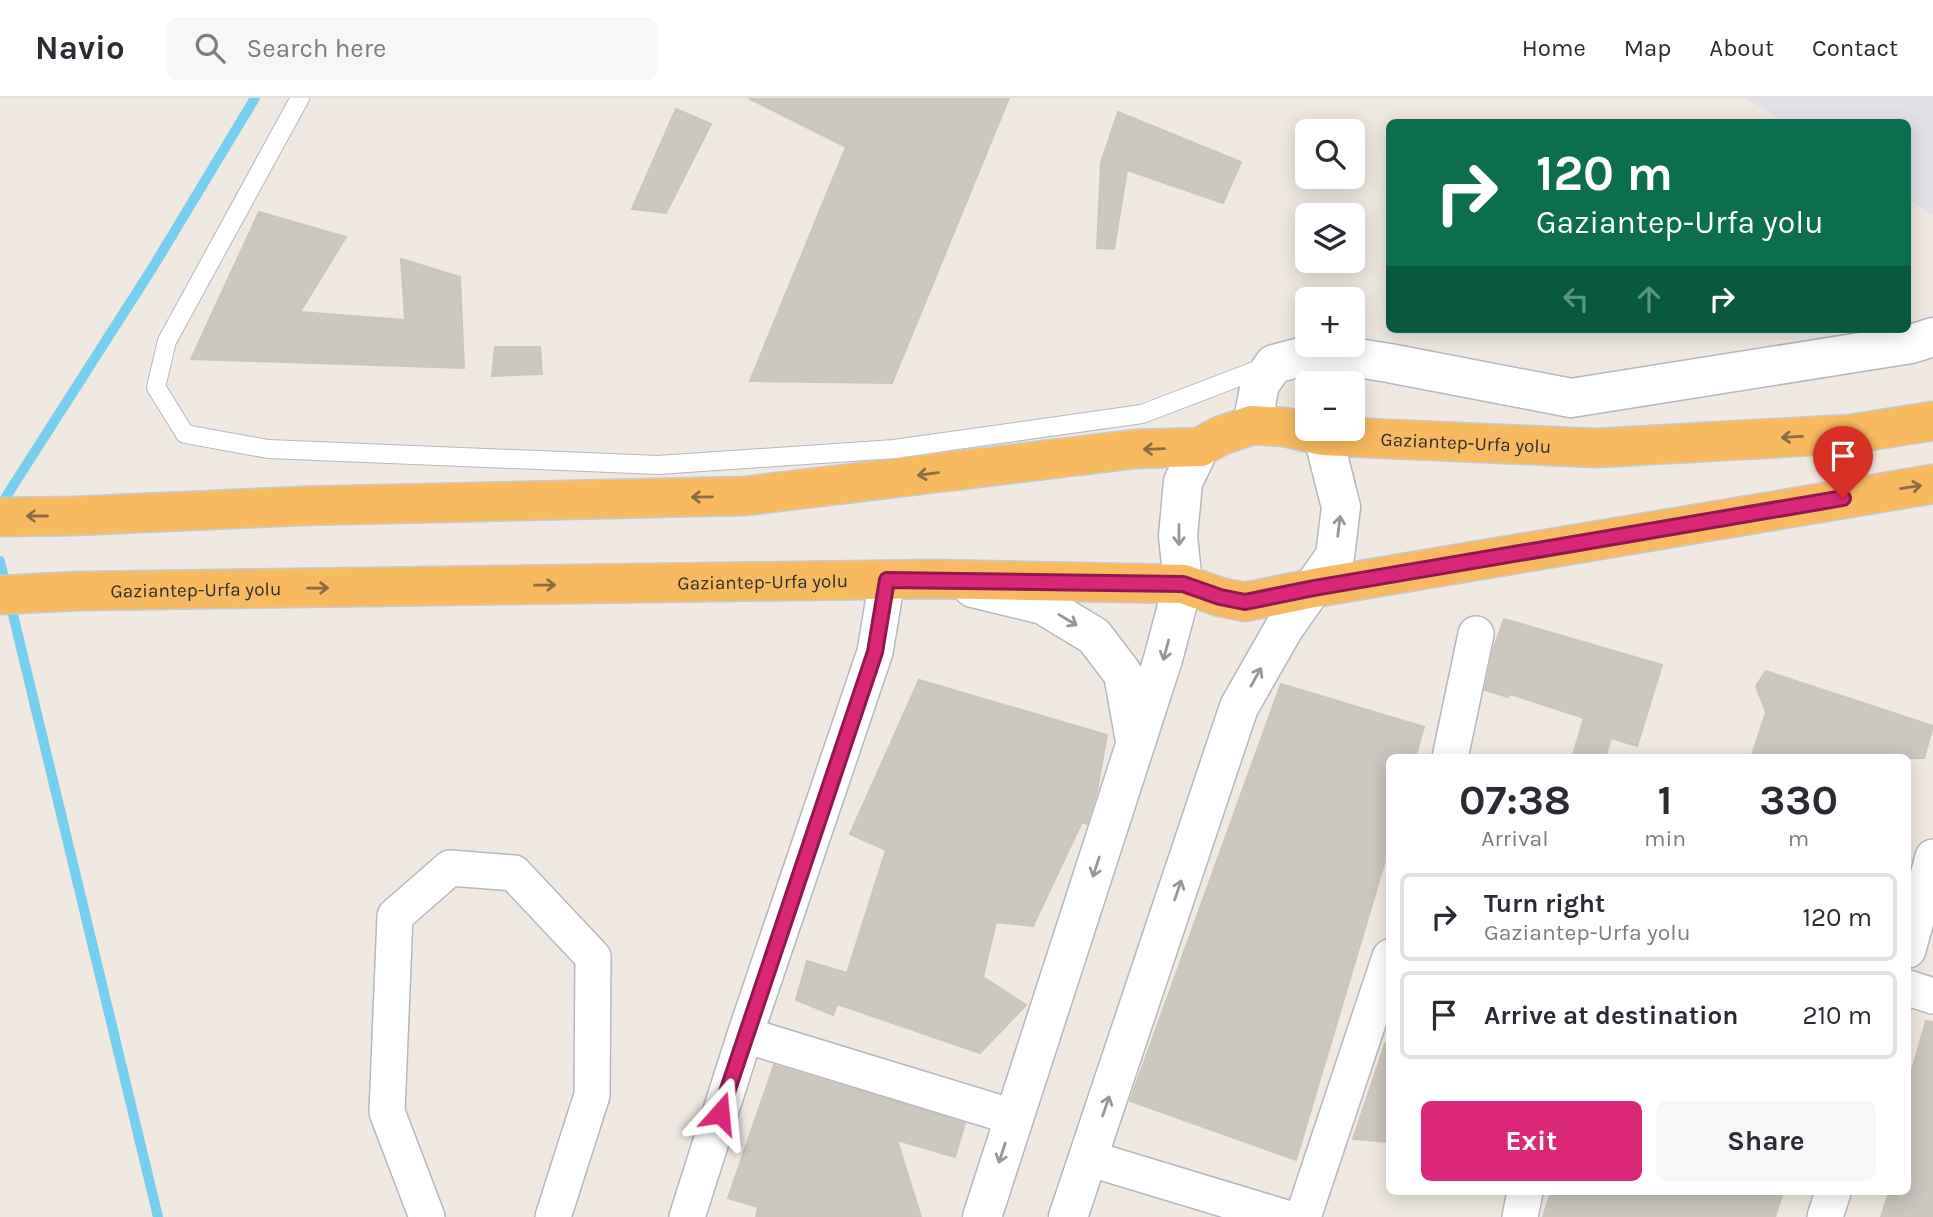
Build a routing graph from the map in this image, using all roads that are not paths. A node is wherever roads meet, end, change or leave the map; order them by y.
1 (300, 98) edge
2 (1933, 337) edge
3 (1275, 363) junction
4 (1389, 363) junction
5 (1365, 376) edge
6 (1933, 421) edge
7 (1252, 425) junction
8 (1295, 428) edge
9 (1365, 434) edge
10 (1327, 441) edge
11 (1200, 447) junction
12 (1933, 484) edge
13 (0, 517) edge
14 (933, 579) junction
15 (887, 580) junction
16 (1183, 584) junction
17 (1314, 588) junction
18 (0, 595) edge
19 (1476, 635) dead end
20 (1136, 745) junction
21 (1451, 754) edge
22 (1933, 857) edge
23 (1911, 935) edge
24 (1386, 969) edge
25 (1911, 989) edge
26 (1933, 996) edge
27 (745, 1035) junction
28 (1013, 1117) junction
29 (1088, 1158) junction
30 (1524, 1195) edge
31 (1832, 1195) edge
32 (427, 1217) edge
33 (553, 1217) edge
34 (687, 1217) edge
35 (982, 1217) edge
36 (1068, 1217) edge
37 (1283, 1217) edge
38 (1303, 1217) edge
39 (1520, 1217) edge
40 (1825, 1217) edge

1 - 3 lane
2 - 4 main road
3 - 4 main road
3 - 7 main road
4 - 5 main road
6 -> 9 highway, Gaziantep-Urfa yolu
7 - 8 highway, Gaziantep-Urfa yolu
7 - 11 highway, Gaziantep-Urfa yolu
17 -> 10 main road
11 -> 13 highway, Gaziantep-Urfa yolu
11 -> 16 main road
17 -> 12 highway, Gaziantep-Urfa yolu
14 - 15 highway, Gaziantep-Urfa yolu
14 - 16 highway, Gaziantep-Urfa yolu
14 -> 20 main road
18 -> 15 highway, Gaziantep-Urfa yolu
15 - 27 street
16 - 17 highway, Gaziantep-Urfa yolu
16 -> 20 main road
29 -> 17 main road
19 - 21 street
20 -> 28 main road
22 - 23 street
24 - 38 street
25 - 26 street
27 - 28 street
27 - 34 street
28 -> 35 main road
29 - 36 main road
29 - 37 street
30 - 39 street
31 - 40 street
32 - 33 street

